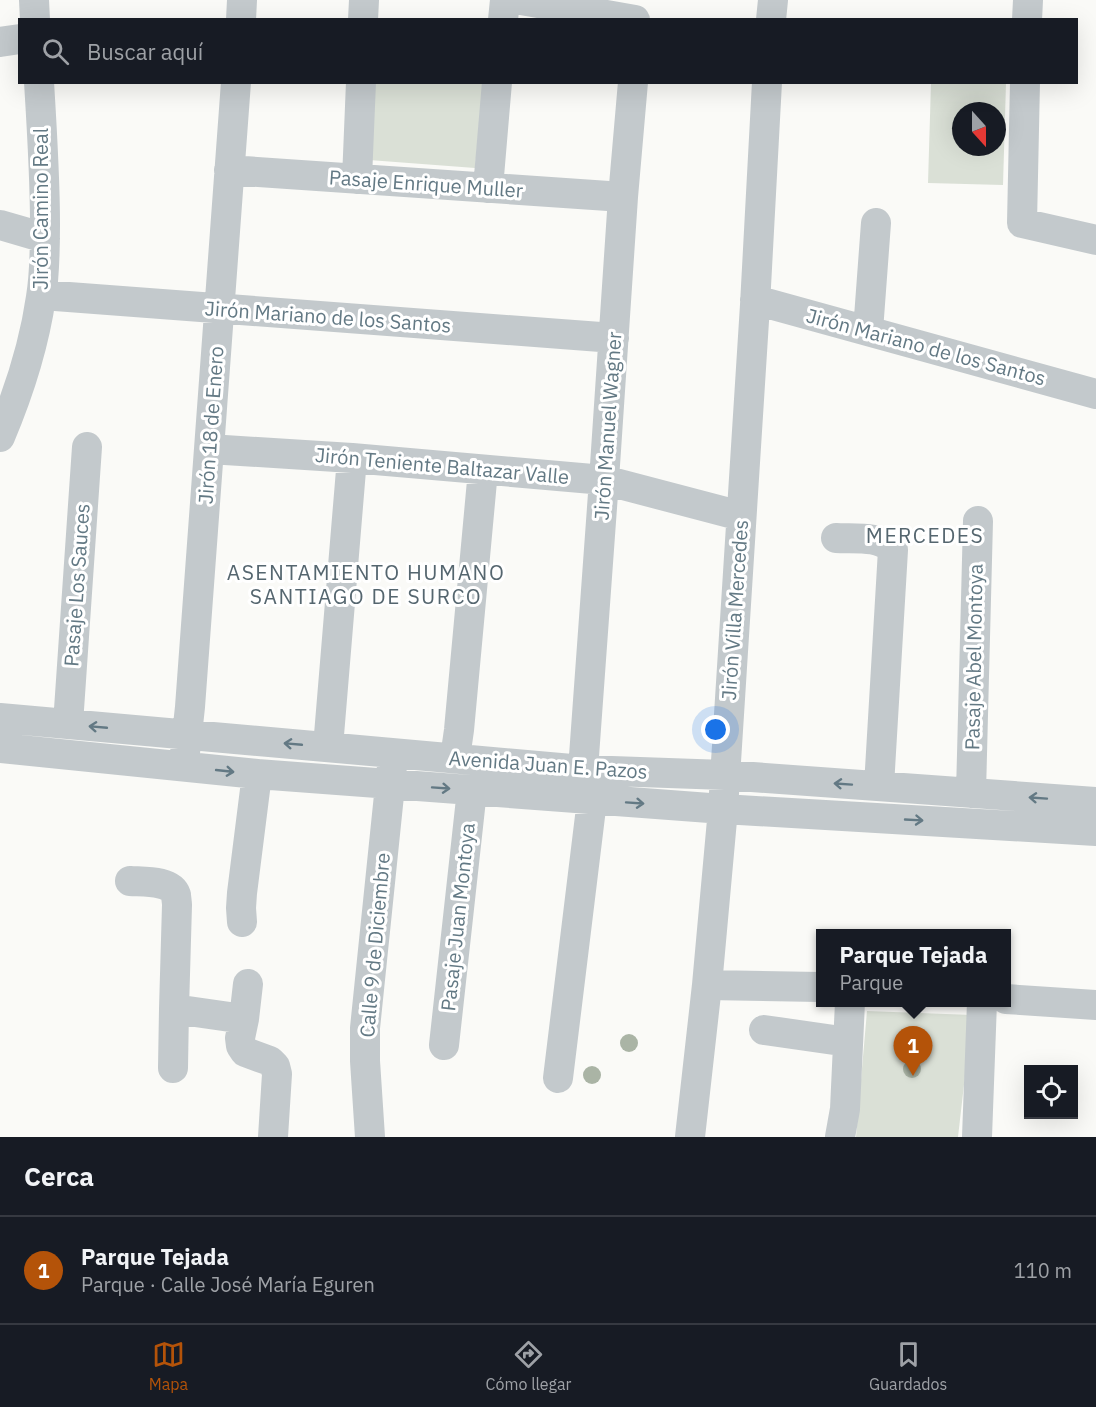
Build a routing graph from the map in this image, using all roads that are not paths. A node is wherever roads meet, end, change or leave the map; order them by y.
1 (34, 0) edge
2 (243, 0) edge
3 (364, 0) edge
4 (505, 0) edge
5 (521, 0) edge
6 (773, 0) edge
7 (1028, 0) edge
8 (35, 18) edge
9 (241, 18) edge
10 (363, 18) edge
11 (503, 18) edge
12 (624, 18) edge
13 (771, 18) edge
14 (1027, 18) edge
15 (18, 39) edge
16 (0, 42) edge
17 (39, 84) edge
18 (236, 84) edge
19 (361, 84) edge
20 (497, 84) edge
21 (633, 84) edge
22 (767, 84) edge
23 (1025, 84) edge
24 (229, 170) junction
25 (357, 178) junction
26 (488, 188) junction
27 (623, 197) junction
28 (876, 223) dead end
29 (0, 225) edge
30 (45, 238) junction
31 (1096, 240) edge
32 (42, 295) junction
33 (755, 300) junction
34 (219, 308) junction
35 (868, 331) junction
36 (614, 338) junction
37 (1096, 394) edge
38 (0, 437) edge
39 (87, 447) dead end
40 (209, 449) junction
41 (352, 458) junction
42 (483, 470) junction
43 (604, 480) junction
44 (741, 516) junction
45 (978, 520) dead end
46 (836, 538) dead end
47 (0, 718) edge
48 (68, 724) junction
49 (187, 734) junction
50 (328, 747) junction
51 (0, 748) edge
52 (393, 752) junction
53 (455, 758) junction
54 (184, 767) junction
55 (583, 770) junction
56 (257, 774) junction
57 (725, 775) junction
58 (390, 784) junction
59 (879, 786) junction
60 (472, 790) junction
61 (971, 793) junction
62 (592, 800) junction
63 (1096, 802) edge
64 (723, 809) junction
65 (1096, 831) edge
66 (130, 881) dead end
67 (242, 922) dead end
68 (248, 984) dead end
69 (707, 985) junction
70 (816, 987) edge
71 (1011, 999) edge
72 (1096, 1005) edge
73 (850, 1007) edge
74 (982, 1007) edge
75 (174, 1009) junction
76 (244, 1019) junction
77 (764, 1030) dead end
78 (848, 1042) junction
79 (444, 1045) dead end
80 (173, 1068) dead end
81 (558, 1078) dead end
82 (273, 1137) edge
83 (370, 1137) edge
84 (690, 1137) edge
85 (840, 1137) edge
86 (977, 1137) edge

1 - 8 street
2 - 9 street
3 - 10 street
4 - 11 street
5 - 12 street
6 - 13 street
7 - 14 street
15 - 16 street
17 - 30 street, Jirón Camino Real
18 - 24 street, Jirón 18 de Enero
19 - 25 street
20 - 26 street
21 - 27 street, Jirón Manuel Wagner
22 - 33 street, Jirón Villa Mercedes
23 - 31 street
24 - 25 street, Pasaje Enrique Muller
24 - 34 street, Jirón 18 de Enero
25 - 26 street, Pasaje Enrique Muller
26 - 27 street, Pasaje Enrique Muller
27 - 36 street, Jirón Manuel Wagner
28 - 35 street
29 - 30 street
30 - 32 street, Jirón Camino Real
32 - 34 street, Jirón Mariano de los Santos
32 - 38 street, Jirón Camino Real
33 - 35 street, Jirón Mariano de los Santos
33 - 44 street, Jirón Villa Mercedes
34 - 36 street, Jirón Mariano de los Santos
34 - 40 street, Jirón 18 de Enero
35 - 37 street, Jirón Mariano de los Santos
36 - 43 street, Jirón Manuel Wagner
39 - 48 street, Pasaje Los Sauces
40 - 41 street, Jirón Teniente Baltazar Valle
40 - 49 street, Jirón 18 de Enero
41 - 42 street, Jirón Teniente Baltazar Valle
41 - 50 street
42 - 43 street, Jirón Teniente Baltazar Valle
42 - 53 street
43 - 44 street, Jirón Teniente Baltazar Valle
43 - 55 street, Jirón Manuel Wagner
44 - 57 street, Jirón Villa Mercedes
45 - 61 street, Pasaje Abel Montoya
46 - 59 street
47 - 48 street, Avenida Juan E. Pazos
49 -> 48 street, Avenida Juan E. Pazos
50 -> 49 street, Avenida Juan E. Pazos
49 - 54 street, Jirón 18 de Enero
50 - 52 street, Avenida Juan E. Pazos
51 - 54 street, Avenida Juan E. Pazos
52 - 53 street, Avenida Juan E. Pazos
52 - 58 street, Calle 9 de Diciembre
53 - 55 street, Avenida Juan E. Pazos
54 -> 56 street, Avenida Juan E. Pazos
55 - 57 street, Avenida Juan E. Pazos
56 - 58 street, Avenida Juan E. Pazos
56 - 67 street
59 -> 57 street, Avenida Juan E. Pazos
57 - 64 street, Jirón Villa Mercedes
58 -> 60 street, Avenida Juan E. Pazos
58 - 83 street, Calle 9 de Diciembre
59 - 61 street, Avenida Juan E. Pazos
60 - 62 street, Avenida Juan E. Pazos
60 - 79 street, Pasaje Juan Montoya
63 -> 61 street, Avenida Juan E. Pazos
62 -> 64 street, Avenida Juan E. Pazos
62 - 81 street
64 -> 65 street, Avenida Juan E. Pazos
64 - 69 street, Jirón Villa Mercedes
66 - 75 street
68 - 76 street
69 - 70 street
69 - 84 street, Jirón Villa Mercedes
71 - 72 street
73 - 78 street
74 - 86 street
75 - 76 street
75 - 80 street
76 - 82 street
77 - 78 street
78 - 85 street

